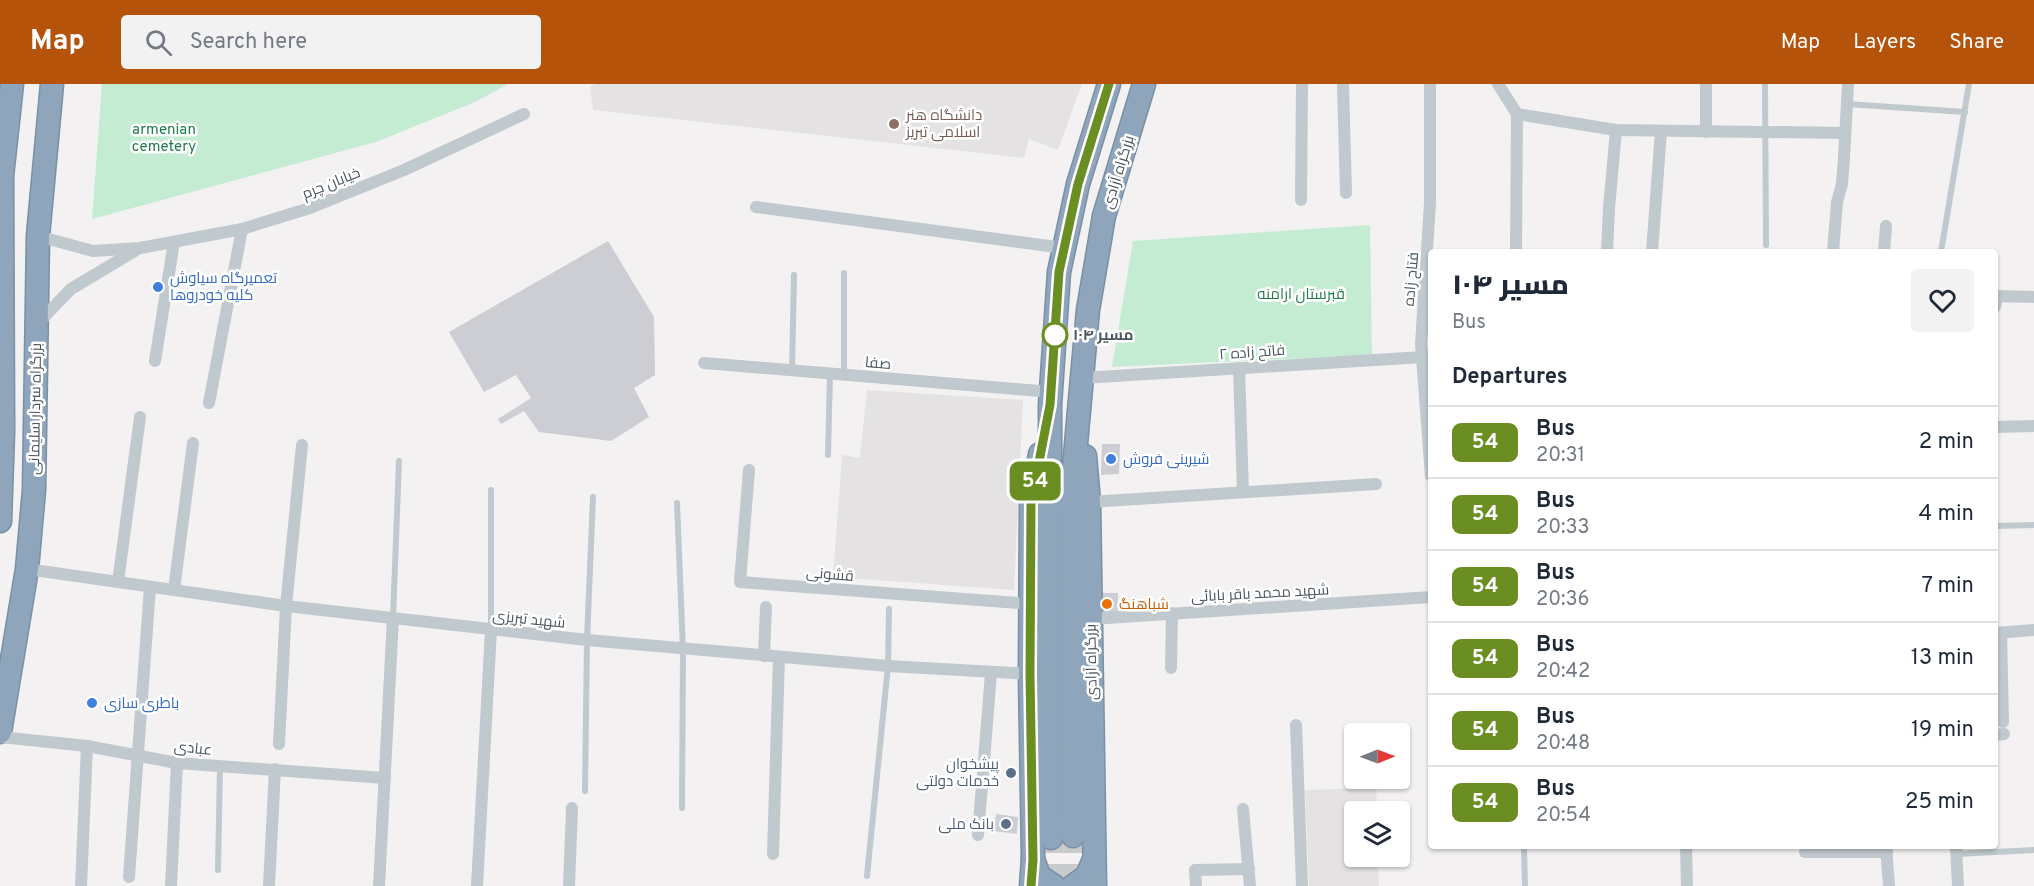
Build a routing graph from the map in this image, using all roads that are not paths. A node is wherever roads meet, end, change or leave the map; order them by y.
1 (12, 84) edge
2 (52, 84) edge
3 (1109, 84) edge
4 (1144, 84) edge
5 (1302, 84) edge
6 (1343, 84) edge
7 (1430, 84) edge
8 (1498, 84) edge
9 (1706, 84) edge
10 (1765, 84) edge
11 (1848, 84) edge
12 (1970, 84) edge
13 (1847, 104) junction
14 (1965, 112) junction
15 (524, 114) dead end
16 (1517, 114) junction
17 (1616, 130) junction
18 (1661, 131) junction
19 (1706, 132) junction
20 (1765, 132) junction
21 (1845, 133) junction
22 (1346, 193) dead end
23 (1301, 200) dead end
24 (756, 207) dead end
25 (1886, 226) dead end
26 (242, 230) junction
27 (38, 236) junction
28 (174, 242) junction
29 (1766, 245) dead end
30 (140, 248) junction
31 (1064, 248) junction
32 (1516, 249) edge
33 (1607, 249) edge
34 (1652, 249) edge
35 (1833, 249) edge
36 (1884, 249) edge
37 (1942, 249) edge
38 (844, 273) dead end
39 (794, 275) dead end
40 (1, 284) edge
41 (1998, 296) edge
42 (2034, 297) edge
43 (37, 325) junction
44 (1423, 357) junction
45 (155, 360) dead end
46 (704, 363) dead end
47 (1239, 368) junction
48 (792, 371) junction
49 (830, 374) junction
50 (843, 375) junction
51 (1082, 378) junction
52 (1050, 398) junction
53 (209, 403) dead end
54 (1080, 403) junction
55 (140, 417) dead end
56 (2034, 426) edge
57 (1998, 427) edge
58 (1428, 431) edge
59 (192, 443) dead end
60 (302, 445) dead end
61 (828, 455) dead end
62 (399, 461) dead end
63 (749, 470) dead end
64 (1376, 484) dead end
65 (491, 490) dead end
66 (1243, 492) junction
67 (593, 497) dead end
68 (677, 502) dead end
69 (1089, 502) junction
70 (0, 518) edge
71 (2034, 525) edge
72 (1998, 526) edge
73 (27, 569) junction
74 (118, 582) junction
75 (150, 587) junction
76 (174, 590) junction
77 (1428, 597) edge
78 (1030, 604) junction
79 (286, 606) junction
80 (766, 607) dead end
81 (889, 609) dead end
82 (1172, 613) junction
83 (393, 618) junction
84 (1091, 619) junction
85 (491, 630) junction
86 (2034, 630) edge
87 (1998, 633) edge
88 (586, 640) junction
89 (684, 650) junction
90 (764, 656) junction
91 (779, 657) junction
92 (888, 666) junction
93 (1171, 668) dead end
94 (991, 673) junction
95 (1030, 674) junction
96 (1296, 725) dead end
97 (2000, 730) edge
98 (0, 732) edge
99 (0, 737) edge
100 (279, 744) dead end
101 (87, 746) junction
102 (138, 755) junction
103 (177, 763) junction
104 (220, 766) junction
105 (275, 769) junction
106 (385, 778) junction
107 (585, 790) dead end
108 (572, 808) dead end
109 (682, 808) dead end
110 (1243, 809) dead end
111 (978, 835) dead end
112 (1524, 849) edge
113 (1686, 849) edge
114 (1886, 849) edge
115 (1956, 850) edge
116 (2034, 850) edge
117 (1805, 852) dead end
118 (773, 854) dead end
119 (1094, 859) junction
120 (1033, 860) junction
121 (1249, 868) junction
122 (218, 870) dead end
123 (867, 876) dead end
124 (129, 877) dead end
125 (81, 886) edge
126 (171, 886) edge
127 (269, 886) edge
128 (379, 886) edge
129 (477, 886) edge
130 (569, 886) edge
131 (1031, 886) edge
132 (1054, 886) edge
133 (1073, 886) edge
134 (1095, 886) edge
135 (1196, 886) edge
136 (1250, 886) edge
137 (1302, 886) edge
138 (1525, 886) edge
139 (1687, 886) edge
140 (1889, 886) edge
141 (1958, 886) edge

1 - 40 highway, بزرگراه سردار سلیمانی
2 - 27 highway, بزرگراه سردار سلیمانی
3 - 31 highway, بزرگراه آزادی
4 - 51 highway, بزرگراه آزادی
5 - 23 street
6 - 22 street
7 - 44 street, فتاح زاده
8 - 16 street
9 - 19 street
10 - 20 lane
11 - 13 street
12 - 14 lane
13 - 14 lane
13 - 21 street
14 - 37 lane
15 - 26 street, خیابان چرم
16 - 17 street
16 - 32 street
17 - 18 street
17 - 33 street
18 - 19 street
18 - 34 street
19 - 20 street
20 - 21 street
20 - 29 lane
21 - 35 street
24 - 31 street
25 - 36 street
26 - 28 street, خیابان چرم
26 - 53 street
27 - 30 street
27 - 43 highway, بزرگراه سردار سلیمانی
28 - 30 street, خیابان چرم
28 - 45 street
30 - 43 street
31 - 52 highway, بزرگراه آزادی
38 - 50 lane
39 - 48 lane
40 - 70 highway, بزرگراه سردار سلیمانی
41 - 42 street
43 - 73 highway, بزرگراه سردار سلیمانی
44 - 47 street, فاتح زاده ۲
44 - 58 street, فتاح زاده
46 - 48 street, صفا
47 - 51 street, فاتح زاده ۲
47 - 66 street
48 - 49 street, صفا
49 - 50 street, صفا
49 - 61 lane
50 - 52 street, صفا
51 - 54 highway, بزرگراه آزادی
52 - 54 highway, بزرگراه آزادی
52 - 78 highway, بزرگراه آزادی
54 - 69 highway, بزرگراه آزادی
55 - 74 street
56 - 57 street
59 - 76 street
60 - 79 street
62 - 83 lane
63 - 78 street, قشونی
64 - 66 street
65 - 85 lane
66 - 69 street
67 - 88 lane
68 - 89 lane
69 - 84 highway, بزرگراه آزادی
71 - 72 lane
73 - 74 street, شهید تبریزی
73 - 98 highway, بزرگراه سردار سلیمانی
74 - 75 street, شهید تبریزی
75 - 76 street, شهید تبریزی
75 - 102 street
76 - 79 street, شهید تبریزی
77 - 82 street, شهید محمد باقر بابائی
78 - 95 highway, بزرگراه آزادی
79 - 83 street, شهید تبریزی
79 - 100 street
80 - 90 street
81 - 92 lane
82 - 84 street, شهید محمد باقر بابائی
82 - 93 street
83 - 85 street, شهید تبریزی
83 - 106 street
84 - 119 highway, بزرگراه آزادی
85 - 88 street, شهید تبریزی
85 - 129 street
86 - 87 street
87 - 97 street
88 - 89 street, شهید تبریزی
88 - 107 lane
89 - 90 street, شهید تبریزی
89 - 109 lane
90 - 91 street, شهید تبریزی
91 - 92 street, شهید تبریزی
91 - 118 street
92 - 94 street, شهید تبریزی
92 - 123 lane
94 - 95 street, شهید تبریزی
94 - 111 street
95 - 120 highway, بزرگراه آزادی
96 - 137 street
99 - 101 street, عبادی
101 - 102 street, عبادی
101 - 125 street
102 - 103 street, عبادی
102 - 124 street
103 - 104 street, عبادی
103 - 126 street
104 - 105 street, عبادی
104 - 122 lane
105 - 106 street, عبادی
105 - 127 street
106 - 128 street
108 - 130 street
110 - 121 street
112 - 138 lane
113 - 139 street
114 - 117 street
114 - 140 street
115 - 116 lane
115 - 141 street
119 - 133 highway
119 - 134 highway, بزرگراه آزادی
120 - 131 highway, بزرگراه آزادی
120 - 132 highway
121 - 135 street
121 - 136 street

